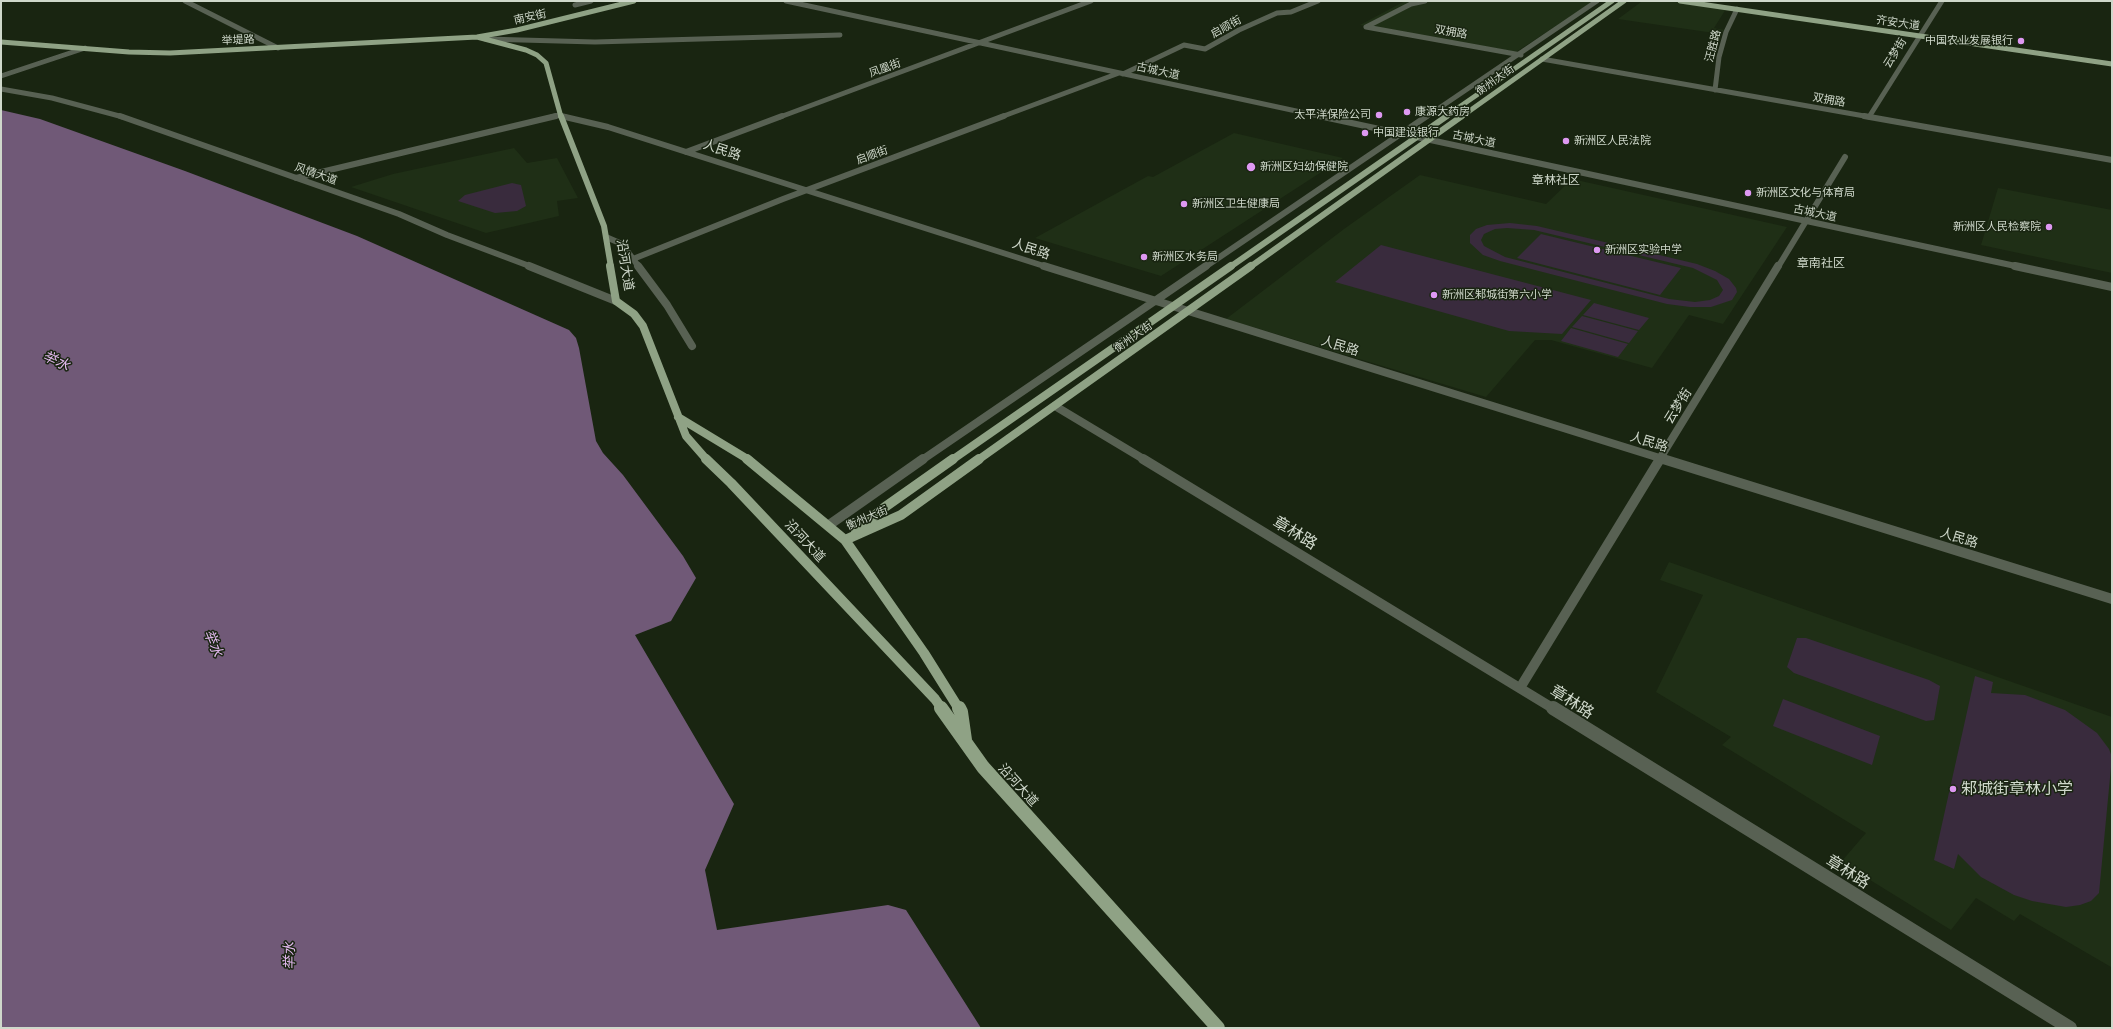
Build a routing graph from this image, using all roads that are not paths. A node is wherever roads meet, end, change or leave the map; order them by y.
1 (185, 1) edge
2 (591, 1) edge
3 (634, 1) edge
4 (786, 1) edge
5 (1091, 1) edge
6 (1318, 1) edge
7 (1425, 1) edge
8 (1597, 1) edge
9 (1612, 1) edge
10 (1624, 1) edge
11 (1680, 1) edge
12 (1696, 1) edge
13 (1942, 1) edge
14 (575, 5) dead end
15 (1737, 9) junction
16 (840, 35) dead end
17 (1921, 35) junction
18 (476, 37) junction
19 (486, 39) junction
20 (1, 42) edge
21 (981, 43) junction
22 (85, 48) junction
23 (278, 48) junction
24 (1518, 54) junction
25 (1532, 57) junction
26 (1542, 59) junction
27 (2112, 62) edge
28 (1121, 73) junction
29 (1, 76) edge
30 (1, 89) edge
31 (1715, 90) junction
32 (560, 116) junction
33 (1869, 117) junction
34 (1401, 134) junction
35 (1417, 137) junction
36 (1429, 140) junction
37 (686, 152) junction
38 (1845, 157) dead end
39 (2112, 160) edge
40 (296, 178) junction
41 (806, 190) junction
42 (1806, 221) junction
43 (606, 237) junction
44 (634, 259) junction
45 (2112, 287) edge
46 (616, 301) junction
47 (1154, 302) junction
48 (1173, 307) junction
49 (1187, 312) junction
50 (692, 346) dead end
51 (1055, 406) junction
52 (678, 417) junction
53 (1661, 459) junction
54 (829, 525) junction
55 (845, 540) junction
56 (2112, 599) edge
57 (1520, 688) junction
58 (965, 742) junction
59 (1218, 1028) edge
60 (2070, 1028) edge

1 - 23 street
2 - 14 street
3 - 18 main road, 南安街
4 - 21 street, 古城大道
5 - 21 street, 凤凰街
6 - 28 street, 启顺街
7 - 24 street, 双拥路
8 - 24 street
9 - 25 main road, 衡州大街
10 - 26 main road, 衡州大街
11 - 15 main road, 齐安大道
12 - 17 main road, 齐安大道
13 - 17 street, 云梦街
15 - 17 main road, 齐安大道
15 - 31 street, 汪胜路
16 - 19 street
17 - 27 main road, 齐安大道
17 - 33 street, 云梦街
18 - 19 main road, 沿河大道
18 - 23 main road, 举堤路
19 - 32 main road, 沿河大道
20 - 22 main road, 举堤路
21 - 28 street, 古城大道
21 - 37 street, 凤凰街
22 - 23 main road, 举堤路
22 - 29 street
24 - 25 street, 双拥路
24 - 34 street
25 - 35 main road, 衡州大街
26 - 31 street, 双拥路
26 - 36 main road, 衡州大街
28 - 34 street, 古城大道
28 - 41 street, 启顺街
30 - 40 street, 风情大道
31 - 33 street, 双拥路
32 - 37 street, 人民路
32 - 40 street
32 - 43 main road, 沿河大道
33 - 39 street, 双拥路
34 - 35 street, 古城大道
34 - 47 street
35 - 36 street, 古城大道
35 - 48 main road, 衡州大街
36 - 42 street, 古城大道
36 - 49 main road, 衡州大街
37 - 41 street, 人民路
38 - 42 street, 云梦街
40 - 46 street, 风情大道
41 - 44 street, 启顺街
41 - 47 street, 人民路
42 - 45 street, 古城大道
42 - 53 street, 云梦街
43 - 44 street
43 - 46 main road, 沿河大道
44 - 50 street
46 - 52 main road, 沿河大道
47 - 48 street, 人民路
47 - 54 street
48 - 49 street, 人民路
48 - 55 main road, 衡州大街
49 - 51 main road, 衡州大街
49 - 53 street, 人民路
51 - 55 main road, 衡州大街
51 - 57 street, 章林路
52 - 54 main road
52 - 58 main road, 沿河大道
53 - 56 street, 人民路
53 - 57 street, 云梦街
54 - 55 main road
55 - 58 main road
57 - 60 street, 章林路
58 - 59 main road, 沿河大道

